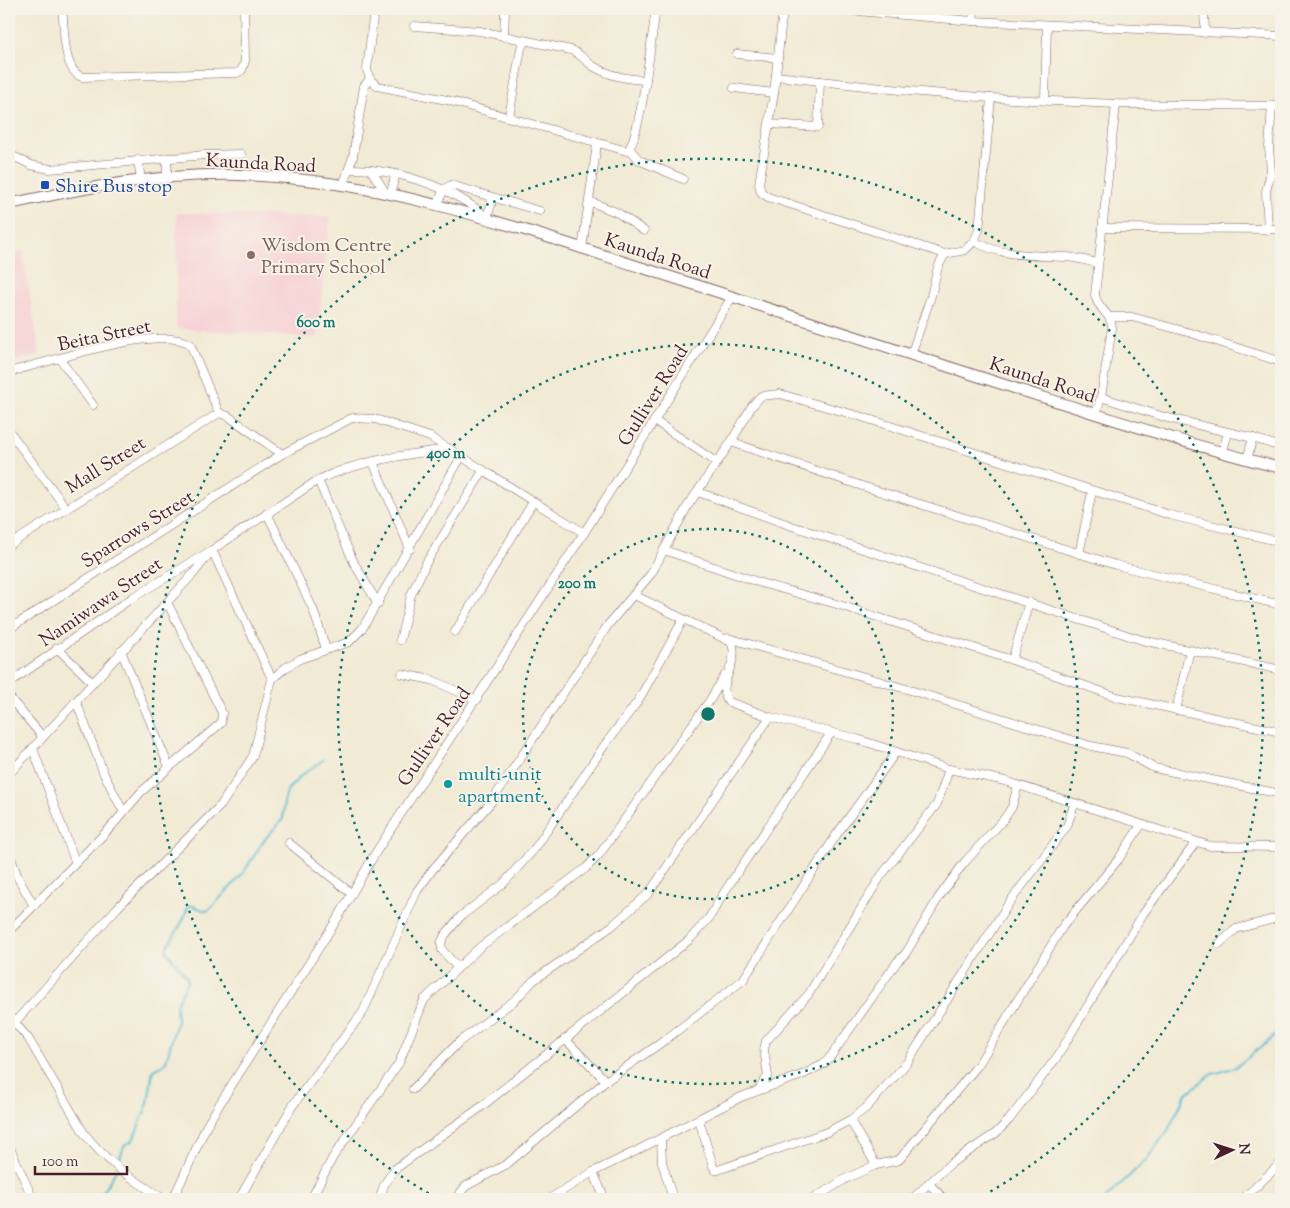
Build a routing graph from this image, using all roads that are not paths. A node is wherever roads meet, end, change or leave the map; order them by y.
1 (62, 9) edge
2 (244, 9) edge
3 (374, 9) edge
4 (505, 9) edge
5 (656, 9) edge
6 (783, 9) edge
7 (834, 9) edge
8 (974, 9) edge
9 (1204, 9) edge
10 (896, 12) edge
11 (973, 21) junction
12 (1047, 25) junction
13 (414, 26) dead end
14 (1205, 33) junction
15 (1281, 36) edge
16 (504, 37) junction
17 (524, 41) junction
18 (737, 54) dead end
19 (778, 58) junction
20 (776, 76) junction
21 (370, 79) junction
22 (646, 80) junction
23 (820, 80) junction
24 (734, 88) dead end
25 (774, 94) junction
26 (991, 98) junction
27 (1045, 99) junction
28 (1116, 104) junction
29 (1281, 106) edge
30 (1272, 107) junction
31 (509, 117) junction
32 (770, 124) junction
33 (597, 144) junction
34 (630, 149) junction
35 (9, 154) edge
36 (241, 154) dead end
37 (167, 158) junction
38 (138, 160) junction
39 (349, 169) junction
40 (371, 170) junction
41 (395, 175) junction
42 (167, 177) junction
43 (683, 179) dead end
44 (141, 180) junction
45 (344, 185) junction
46 (443, 190) junction
47 (9, 192) edge
48 (388, 192) junction
49 (493, 198) junction
50 (589, 202) junction
51 (10, 203) edge
52 (438, 204) junction
53 (540, 211) dead end
54 (488, 218) junction
55 (1102, 228) junction
56 (644, 230) dead end
57 (1268, 230) junction
58 (1281, 230) edge
59 (974, 241) junction
60 (582, 249) junction
61 (945, 254) junction
62 (1098, 263) junction
63 (732, 297) junction
64 (1110, 317) junction
65 (911, 355) junction
66 (60, 359) junction
67 (1280, 360) edge
68 (9, 372) edge
69 (1101, 396) junction
70 (93, 405) dead end
71 (219, 413) junction
72 (1096, 414) junction
73 (655, 421) junction
74 (9, 431) edge
75 (1228, 433) junction
76 (1253, 438) junction
77 (731, 442) junction
78 (1281, 447) edge
79 (450, 449) junction
80 (1222, 453) junction
81 (282, 454) junction
82 (461, 456) junction
83 (1247, 459) junction
84 (373, 462) junction
85 (716, 462) junction
86 (1281, 468) edge
87 (482, 471) junction
88 (318, 480) junction
89 (698, 492) junction
90 (1092, 492) junction
91 (532, 502) junction
92 (66, 508) junction
93 (267, 513) junction
94 (584, 533) junction
95 (1281, 542) edge
96 (9, 545) edge
97 (410, 549) junction
98 (212, 550) junction
99 (664, 550) junction
100 (1080, 554) junction
101 (634, 595) junction
102 (167, 602) junction
103 (1029, 602) junction
104 (378, 604) junction
105 (1281, 605) edge
106 (683, 620) junction
107 (9, 628) edge
108 (455, 632) dead end
109 (726, 638) junction
110 (400, 640) dead end
111 (57, 648) junction
112 (326, 649) junction
113 (1190, 650) junction
114 (121, 652) junction
115 (1012, 660) junction
116 (732, 664) junction
117 (1281, 670) edge
118 (402, 674) dead end
119 (272, 679) junction
120 (93, 683) junction
121 (9, 684) edge
122 (9, 696) edge
123 (477, 700) junction
124 (76, 701) junction
125 (1176, 710) junction
126 (770, 717) junction
127 (831, 732) junction
128 (1281, 732) edge
129 (42, 736) junction
130 (33, 749) junction
131 (896, 752) junction
132 (169, 767) junction
133 (949, 770) junction
134 (9, 774) edge
135 (1018, 785) junction
136 (1281, 794) edge
137 (1074, 804) junction
138 (123, 811) junction
139 (1141, 825) junction
140 (1196, 842) junction
141 (289, 843) dead end
142 (1281, 847) edge
143 (9, 852) edge
144 (76, 861) junction
145 (352, 894) junction
146 (34, 906) junction
147 (1281, 917) edge
148 (9, 931) edge
149 (1219, 944) dead end
150 (458, 967) junction
151 (9, 1016) edge
152 (15, 1022) junction
153 (565, 1039) junction
154 (606, 1081) junction
155 (413, 1089) dead end
156 (758, 1091) junction
157 (699, 1120) junction
158 (850, 1120) junction
159 (661, 1139) junction
160 (9, 1146) edge
161 (1281, 1163) edge
162 (876, 1165) junction
163 (593, 1172) junction
164 (928, 1183) junction
165 (33, 1199) edge
166 (164, 1199) edge
167 (173, 1199) edge
168 (239, 1199) edge
169 (311, 1199) edge
170 (379, 1199) edge
171 (455, 1199) edge
172 (549, 1199) edge
173 (605, 1199) edge
174 (673, 1199) edge
175 (813, 1199) edge
176 (912, 1199) edge
177 (944, 1199) edge
178 (1243, 1199) edge

1 - 2 street
3 - 21 street
4 - 16 street
5 - 22 street
6 - 19 street
7 - 10 street
8 - 11 street
9 - 14 street
10 - 11 street
11 - 12 street
12 - 14 street
12 - 27 street
13 - 16 street
14 - 15 street
16 - 17 street
17 - 22 street
17 - 31 street
18 - 19 street
19 - 20 street
20 - 23 street
20 - 25 street
21 - 31 street
21 - 39 street
22 - 34 street
23 - 26 street
23 - 32 street
24 - 25 street
25 - 32 street
26 - 27 street
26 - 59 street
27 - 28 street
28 - 30 street
28 - 55 street
29 - 30 street
30 - 57 street
31 - 33 street
32 - 61 street
33 - 34 street
33 - 50 street
34 - 43 street
35 - 38 street
36 - 37 street
37 - 38 street
37 - 42 street
38 - 44 street
39 - 40 street
39 - 45 street
40 - 41 street
40 - 48 street
41 - 46 street
41 - 48 street
42 - 44 main road, Kaunda Road
42 - 45 main road, Kaunda Road
44 - 51 main road, Kaunda Road
45 - 48 main road, Kaunda Road
46 - 49 street
46 - 52 street
46 - 54 street
47 - 51 street
48 - 52 main road, Kaunda Road
49 - 53 street
49 - 54 street
50 - 56 street
50 - 60 street
52 - 54 main road, Kaunda Road
54 - 60 main road, Kaunda Road
55 - 57 street
55 - 62 street
57 - 58 street
59 - 61 street
59 - 62 street
60 - 63 main road, Kaunda Road
61 - 65 street
62 - 64 street
63 - 65 main road, Kaunda Road
63 - 73 street, Gulliver Road
64 - 67 street
64 - 69 street
65 - 72 main road, Kaunda Road
66 - 68 street, Beita Street
66 - 70 street
66 - 71 street, Beita Street
69 - 72 street
69 - 75 street
71 - 81 street
71 - 92 street, Mall Street
72 - 80 main road, Kaunda Road
73 - 85 street
73 - 94 street, Gulliver Road
74 - 92 street
75 - 76 street
75 - 80 street
76 - 78 street
76 - 83 street
77 - 85 street
77 - 90 street
77 - 100 street
79 - 81 street, Sparrows Street
79 - 82 street, Sparrows Street
79 - 84 street, Namiwawa Street
80 - 83 main road, Kaunda Road
81 - 107 street, Sparrows Street
82 - 87 street, Sparrows Street
82 - 97 street
83 - 86 main road, Kaunda Road
84 - 88 street, Namiwawa Street
84 - 97 street
85 - 89 street
87 - 91 street, Sparrows Street
87 - 110 street
88 - 93 street, Namiwawa Street
88 - 104 street
89 - 99 street
89 - 103 street
90 - 95 street
90 - 100 street
91 - 94 street, Sparrows Street
91 - 108 street
92 - 96 street, Mall Street
93 - 98 street, Namiwawa Street
93 - 112 street
94 - 123 street, Gulliver Road
97 - 104 street
98 - 102 street
98 - 111 street, Namiwawa Street
98 - 119 street
99 - 101 street
99 - 115 street
100 - 105 street
101 - 106 street
101 - 168 street
102 - 114 street
102 - 132 street
103 - 113 street
103 - 115 street
104 - 112 street
106 - 109 street
106 - 150 street
109 - 116 street
109 - 136 street
111 - 120 street
111 - 121 street, Namiwawa Street
112 - 119 street
113 - 117 street
113 - 125 street
114 - 120 street
114 - 132 street
115 - 125 street
116 - 126 street
116 - 150 street
118 - 123 street
119 - 152 street
120 - 124 street
122 - 129 street
123 - 145 street, Gulliver Road
124 - 129 street
124 - 138 street
125 - 128 street
126 - 127 street
126 - 155 street
127 - 131 street
127 - 153 street
129 - 130 street
130 - 134 street
130 - 144 street
131 - 133 street
131 - 154 street
132 - 138 street
133 - 135 street
133 - 156 street
135 - 137 street
135 - 156 street
137 - 139 street
137 - 158 street
138 - 144 street
139 - 140 street
139 - 162 street
140 - 142 street
140 - 164 street
141 - 145 street
143 - 146 street
144 - 146 street
145 - 167 street, Gulliver Road
146 - 148 street
147 - 149 street
150 - 169 street
151 - 152 street
152 - 166 street
153 - 154 street
153 - 170 street
154 - 171 street
156 - 157 street
157 - 158 street
157 - 159 street
158 - 162 street
159 - 163 street
159 - 174 street
160 - 165 street
161 - 178 street
162 - 175 street
163 - 172 street
163 - 173 street
164 - 176 street
164 - 177 street

